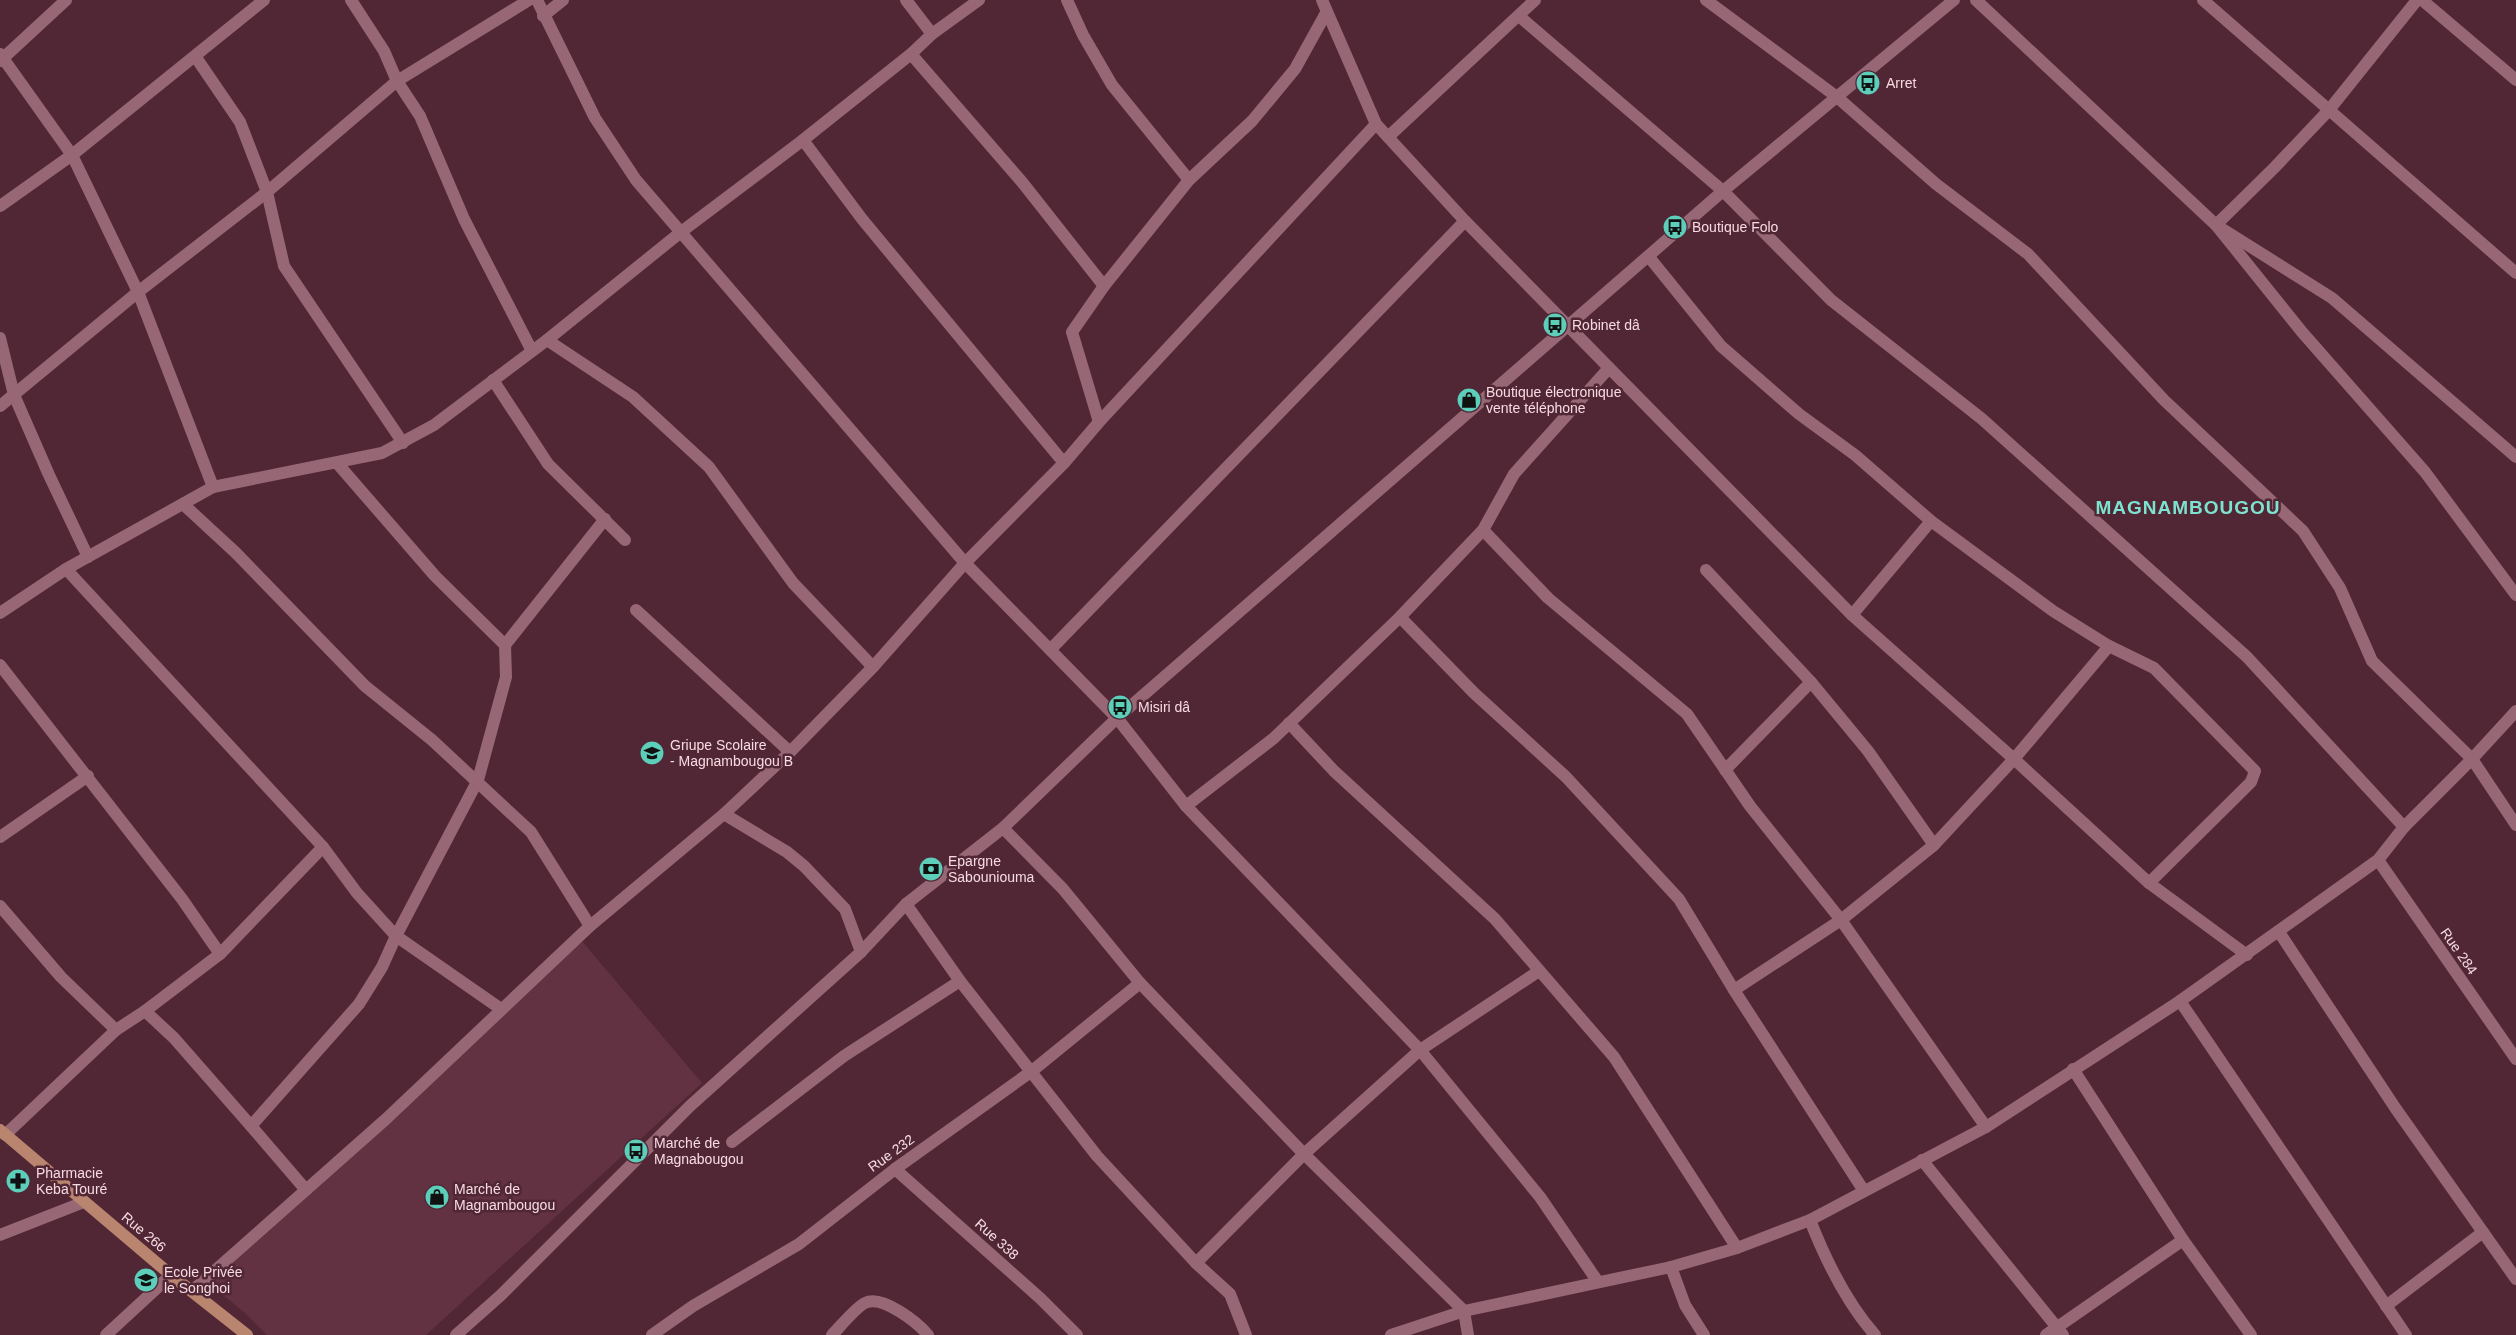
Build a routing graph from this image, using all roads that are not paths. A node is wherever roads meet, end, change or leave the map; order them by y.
1 (66, 0) edge
2 (264, 0) edge
3 (351, 0) edge
4 (529, 0) edge
5 (537, 0) edge
6 (563, 0) edge
7 (906, 0) edge
8 (979, 0) edge
9 (1067, 0) edge
10 (1322, 0) edge
11 (1535, 0) edge
12 (1706, 0) edge
13 (1954, 0) edge
14 (1976, 0) edge
15 (2203, 0) edge
16 (2417, 0) edge
17 (2422, 0) edge
18 (1326, 13) junction
19 (543, 16) junction
20 (1519, 16) junction
21 (932, 34) junction
22 (911, 54) junction
23 (195, 56) junction
24 (1, 58) edge
25 (2516, 80) edge
26 (397, 81) junction
27 (1837, 97) junction
28 (2329, 110) junction
29 (1376, 124) junction
30 (1388, 137) junction
31 (803, 140) junction
32 (72, 155) junction
33 (1189, 180) junction
34 (1723, 191) junction
35 (267, 192) junction
36 (0, 206) edge
37 (1465, 221) junction
38 (2216, 225) junction
39 (682, 232) junction
40 (1649, 257) junction
41 (2516, 273) edge
42 (1104, 286) junction
43 (138, 292) junction
44 (1569, 327) junction
45 (0, 338) edge
46 (547, 340) junction
47 (532, 351) junction
48 (1609, 368) junction
49 (493, 380) junction
50 (14, 395) junction
51 (0, 406) edge
52 (1099, 422) junction
53 (403, 443) junction
54 (2516, 457) edge
55 (337, 463) junction
56 (1064, 463) junction
57 (213, 487) junction
58 (183, 504) junction
59 (605, 519) junction
60 (1931, 521) junction
61 (1483, 530) junction
62 (625, 540) dead end
63 (88, 557) junction
64 (965, 563) junction
65 (66, 569) junction
66 (1706, 570) dead end
67 (2516, 595) edge
68 (636, 610) dead end
69 (0, 613) edge
70 (1852, 615) junction
71 (1400, 617) junction
72 (504, 645) junction
73 (2109, 646) junction
74 (1052, 649) junction
75 (0, 664) edge
76 (873, 667) junction
77 (1811, 682) junction
78 (2516, 711) edge
79 (1117, 718) junction
80 (1289, 723) junction
81 (790, 752) junction
82 (2014, 759) junction
83 (2472, 759) junction
84 (1725, 770) junction
85 (88, 776) junction
86 (478, 780) junction
87 (1186, 806) junction
88 (724, 814) junction
89 (2516, 825) edge
90 (2404, 827) junction
91 (1003, 828) junction
92 (0, 837) edge
93 (1934, 844) junction
94 (323, 848) junction
95 (2378, 860) junction
96 (2148, 883) junction
97 (906, 904) junction
98 (0, 906) edge
99 (1841, 920) junction
100 (590, 926) junction
101 (2279, 932) junction
102 (396, 936) junction
103 (861, 952) junction
104 (220, 954) junction
105 (2247, 955) junction
106 (1539, 971) junction
107 (960, 981) junction
108 (1140, 983) junction
109 (1734, 990) junction
110 (2180, 1001) junction
111 (501, 1009) junction
112 (145, 1011) junction
113 (116, 1030) junction
114 (1420, 1050) junction
115 (2516, 1059) edge
116 (2072, 1069) junction
117 (1032, 1071) junction
118 (251, 1126) junction
119 (1986, 1127) junction
120 (2, 1132) edge
121 (732, 1142) dead end
122 (1304, 1154) junction
123 (1922, 1160) junction
124 (895, 1168) junction
125 (306, 1190) junction
126 (1864, 1191) junction
127 (84, 1202) junction
128 (1810, 1220) junction
129 (2483, 1232) junction
130 (0, 1235) edge
131 (2183, 1240) junction
132 (1737, 1248) junction
133 (1196, 1263) junction
134 (1671, 1267) junction
135 (171, 1275) junction
136 (2516, 1279) edge
137 (1598, 1282) junction
138 (193, 1290) junction
139 (2386, 1306) junction
140 (1464, 1311) junction
141 (2059, 1331) edge
142 (106, 1335) edge
143 (247, 1335) edge
144 (456, 1335) edge
145 (652, 1335) edge
146 (832, 1335) edge
147 (928, 1335) edge
148 (1076, 1335) edge
149 (1246, 1335) edge
150 (1391, 1335) edge
151 (1468, 1335) edge
152 (1704, 1335) edge
153 (1875, 1335) edge
154 (2046, 1335) edge
155 (2251, 1335) edge
156 (2406, 1335) edge

1 - 24 street
2 - 23 street
3 - 26 street
4 - 26 street
5 - 19 street
6 - 19 street
7 - 21 street
8 - 21 street
9 - 33 street
10 - 18 street
11 - 20 street
12 - 27 street
13 - 27 street
14 - 38 street
15 - 28 street
16 - 28 street
17 - 25 street
18 - 29 street
18 - 33 street
19 - 39 street
20 - 30 street
20 - 34 street
21 - 22 street
22 - 31 street
22 - 42 street
23 - 32 street
23 - 35 street
24 - 32 street
26 - 35 street
26 - 47 street
27 - 34 street
27 - 83 street
28 - 38 street
28 - 41 street
29 - 30 street
29 - 52 street
30 - 37 street
31 - 39 street
31 - 56 street
32 - 36 street
32 - 43 street
33 - 42 street
34 - 40 street
34 - 90 street
35 - 43 street
35 - 53 street
37 - 44 street
37 - 74 street
38 - 54 street
38 - 67 street
39 - 46 street
39 - 64 street
40 - 44 street
40 - 60 street
42 - 52 street
43 - 50 street
43 - 57 street
44 - 48 street
44 - 79 street
45 - 50 street
46 - 47 street
46 - 76 street
47 - 49 street
48 - 61 street
48 - 70 street
49 - 53 street
49 - 59 street
50 - 51 street
50 - 63 street
52 - 56 street
53 - 55 street
55 - 57 street
55 - 72 street
56 - 64 street
57 - 58 street
58 - 63 street
58 - 86 street
59 - 62 street
59 - 72 street
60 - 70 street
60 - 73 street
61 - 71 street
61 - 84 street
63 - 65 street
64 - 74 street
64 - 76 street
65 - 69 street
65 - 94 street
66 - 77 street
68 - 81 street
70 - 82 street
71 - 80 street
71 - 109 street
72 - 86 street
73 - 82 street
73 - 96 street
74 - 79 street
75 - 85 street
76 - 81 street
77 - 84 street
77 - 93 street
78 - 83 street
79 - 87 street
79 - 91 street
80 - 87 street
80 - 106 street
81 - 88 street
82 - 93 street
82 - 96 street
83 - 89 street
83 - 90 street
84 - 99 street
85 - 92 street
85 - 104 street
86 - 100 street
86 - 102 street
87 - 114 street
88 - 100 street
88 - 103 street
90 - 95 street
91 - 97 street
91 - 108 street
93 - 99 street
94 - 102 street
94 - 104 street
95 - 101 street
95 - 115 street, Rue 284
96 - 105 street
97 - 103 street
97 - 107 street
98 - 113 street
99 - 109 street
99 - 119 street
100 - 111 street
101 - 105 street
101 - 129 street
102 - 111 street
102 - 118 street
103 - 144 street
104 - 112 street
105 - 110 street
106 - 114 street
106 - 132 street
107 - 117 street
107 - 121 street
108 - 117 street, Rue 232
108 - 122 street
109 - 126 street
110 - 116 street
110 - 139 street
111 - 125 street
112 - 113 street
112 - 118 street
113 - 120 street
114 - 122 street
114 - 137 street
116 - 119 street
116 - 131 street
117 - 124 street, Rue 232
117 - 133 street
118 - 125 street
119 - 123 street
120 - 127 main road, Rue 266
122 - 133 street
122 - 140 street
123 - 126 street
123 - 141 street
124 - 145 street, Rue 232
124 - 148 street, Rue 338
125 - 138 street
126 - 128 street
127 - 130 street
127 - 135 main road, Rue 266
128 - 132 street
128 - 153 street
129 - 136 street
129 - 139 street
131 - 141 street
131 - 155 street
132 - 134 street
133 - 149 street
134 - 137 street
134 - 152 street
135 - 138 main road, Rue 266
135 - 142 street
137 - 140 street
138 - 143 main road, Rue 266
139 - 156 street
140 - 150 street
140 - 151 street
141 - 154 street
146 - 147 street

